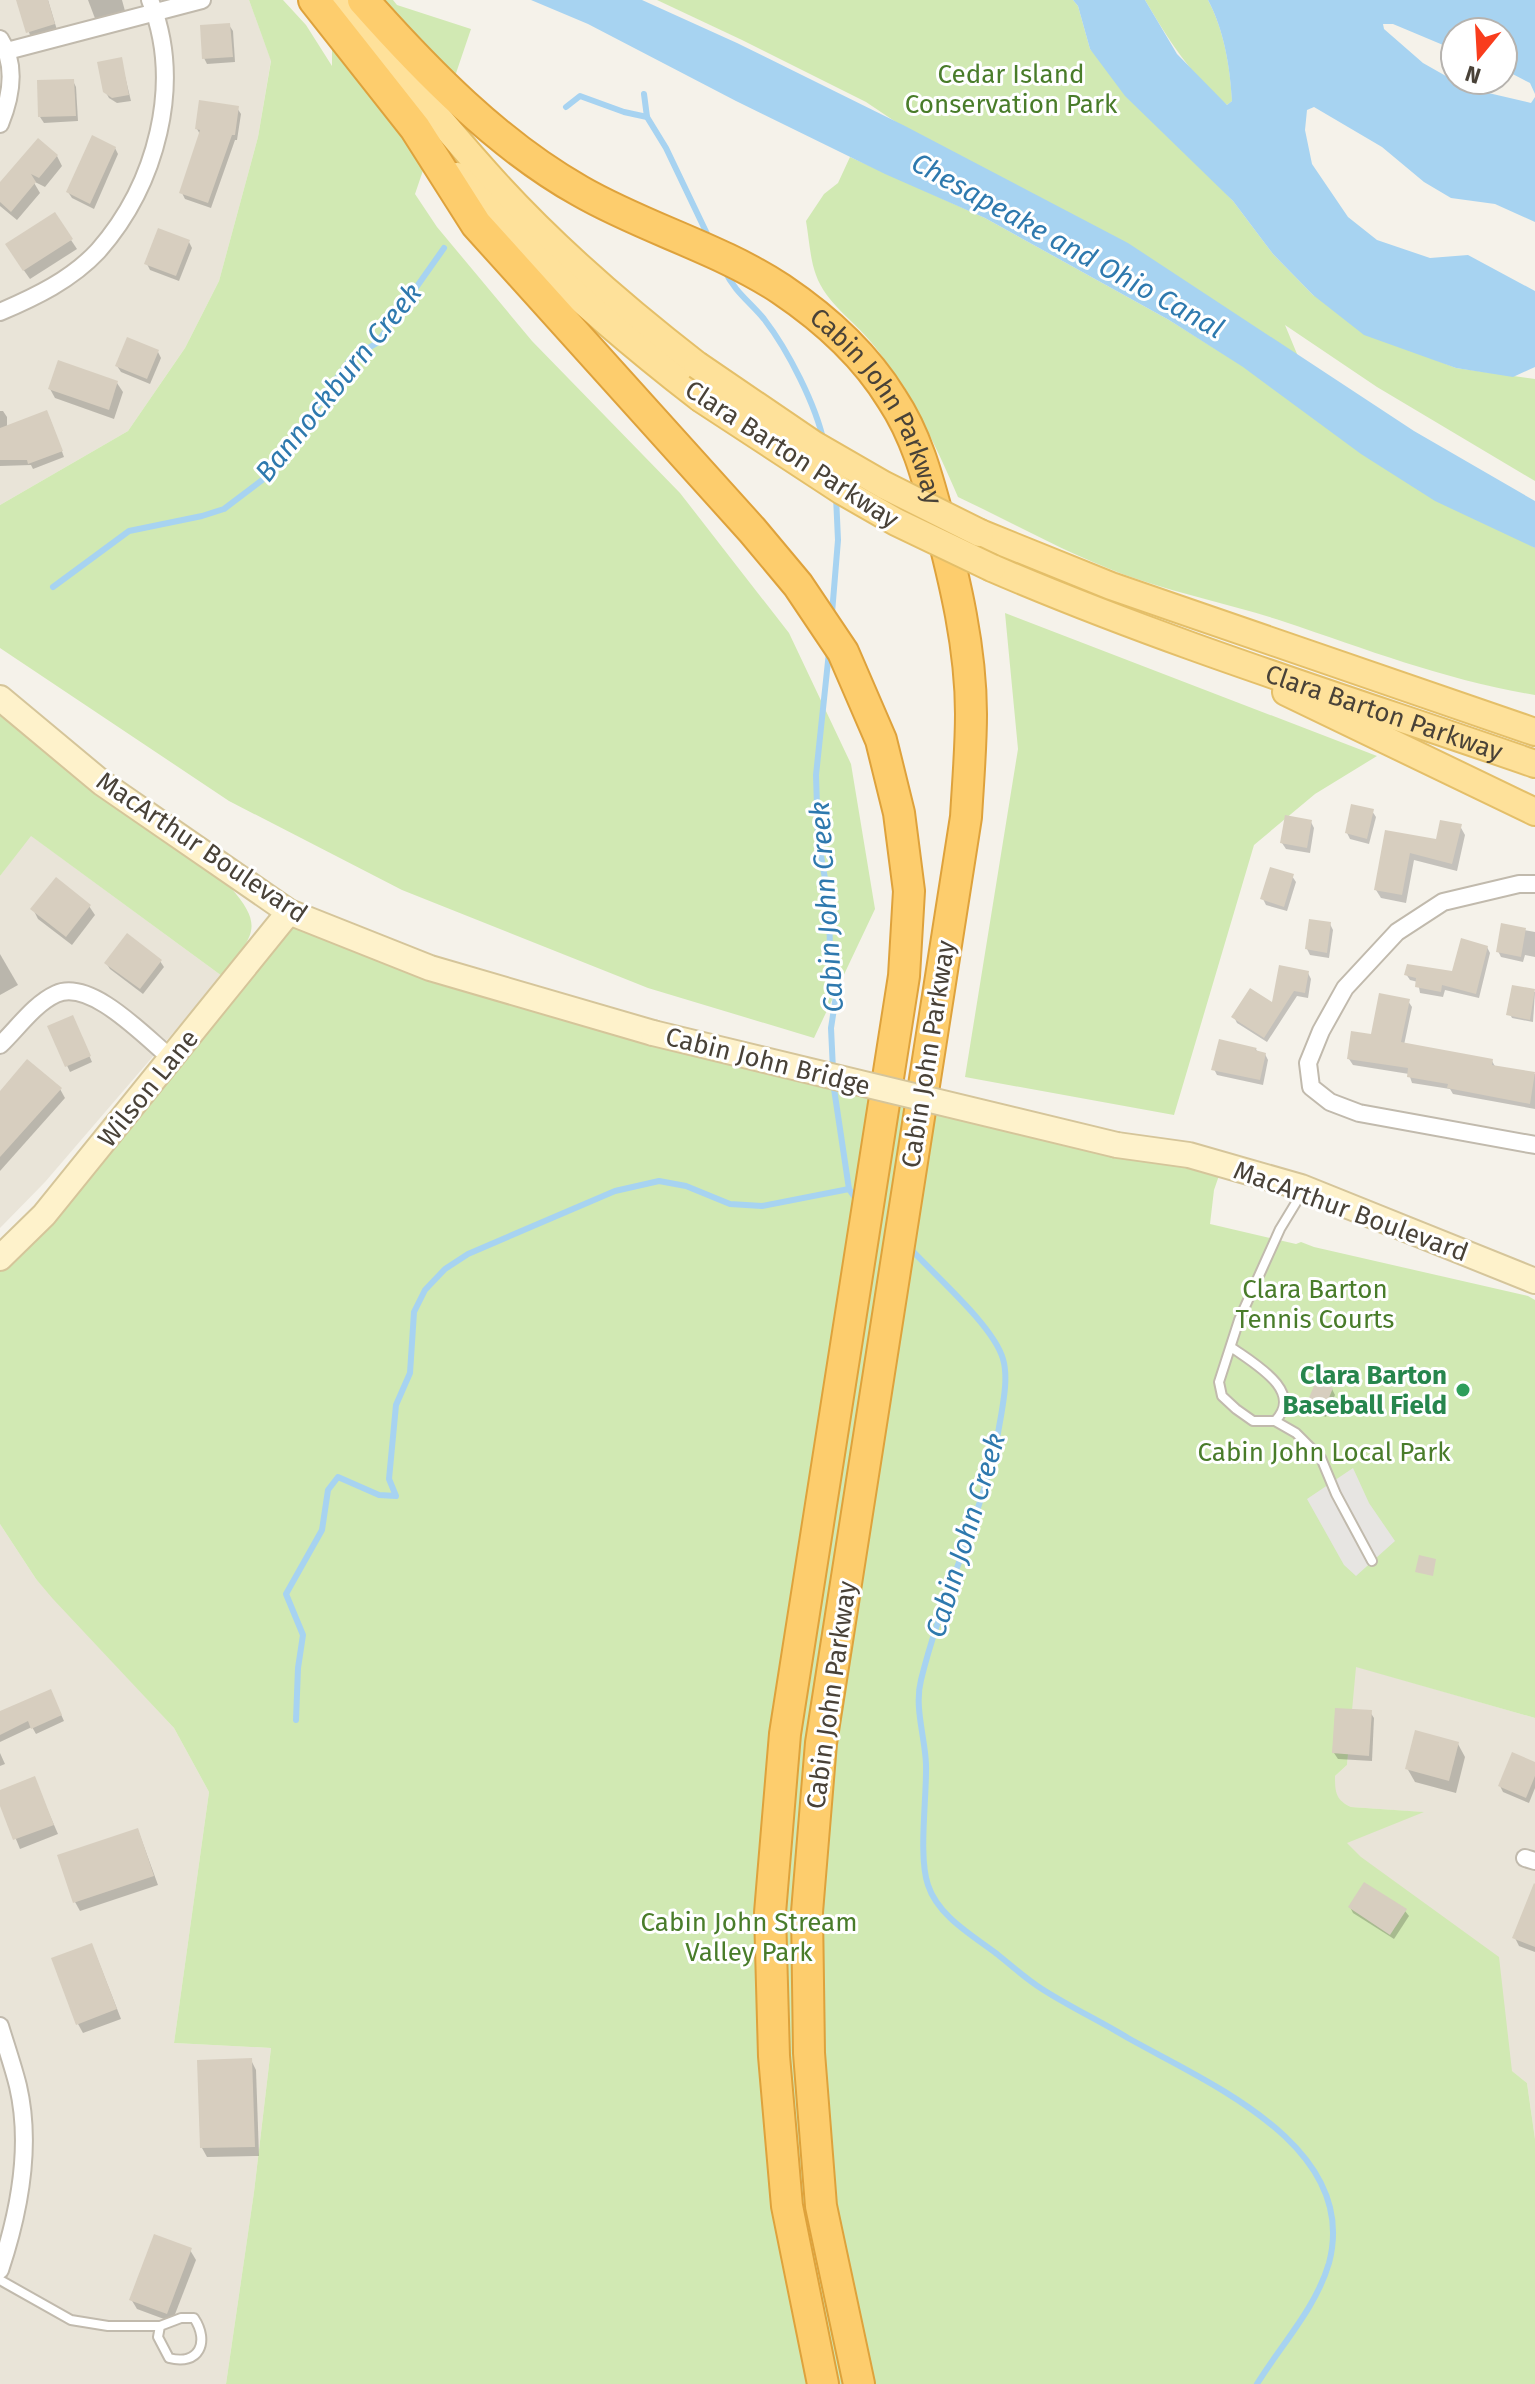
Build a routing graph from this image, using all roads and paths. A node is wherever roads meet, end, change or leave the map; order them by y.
1 (202, 0) edge
2 (314, 0) edge
3 (342, 0) edge
4 (363, 0) edge
5 (153, 6) edge
6 (4, 45) edge
7 (0, 124) edge
8 (415, 128) junction
9 (0, 312) edge
10 (1201, 648) junction
11 (1406, 686) junction
12 (0, 698) edge
13 (1535, 712) edge
14 (1535, 732) edge
15 (1535, 764) edge
16 (1535, 812) edge
17 (1535, 884) edge
18 (289, 912) junction
19 (653, 1033) joint
20 (0, 1045) edge
21 (172, 1059) junction
22 (1117, 1145) joint
23 (1535, 1145) edge
24 (1301, 1187) junction
25 (0, 1258) edge
26 (1535, 1281) edge
27 (1231, 1347) junction
28 (1275, 1421) junction
29 (1372, 1561) dead end
30 (0, 2026) edge
31 (0, 2270) edge
32 (0, 2280) edge
33 (160, 2326) junction
34 (823, 2384) edge
35 (859, 2384) edge

1 - 5 street
2 - 8 highway, Clara Barton Parkway
3 - 11 main road, Clara Barton Parkway, bridge
4 - 35 highway, Cabin John Parkway
5 - 6 street
5 - 9 street
6 - 7 street
8 - 10 main road, Clara Barton Parkway, bridge
8 - 34 highway, Cabin John Parkway
10 - 15 main road, Clara Barton Parkway
10 - 16 main road
11 - 13 main road
11 - 14 main road, Clara Barton Parkway
12 - 18 main road, MacArthur Boulevard
17 - 23 street
18 - 19 main road, MacArthur Boulevard
18 - 21 main road, Wilson Lane
19 - 22 main road, Cabin John Bridge, bridge
20 - 21 street
21 - 25 main road, Wilson Lane
22 - 24 main road, MacArthur Boulevard
24 - 26 main road, MacArthur Boulevard
24 - 27 lane
27 - 28 lane
27 - 28 lane
28 - 29 lane
30 - 31 street
32 - 33 lane
33 - 33 lane

